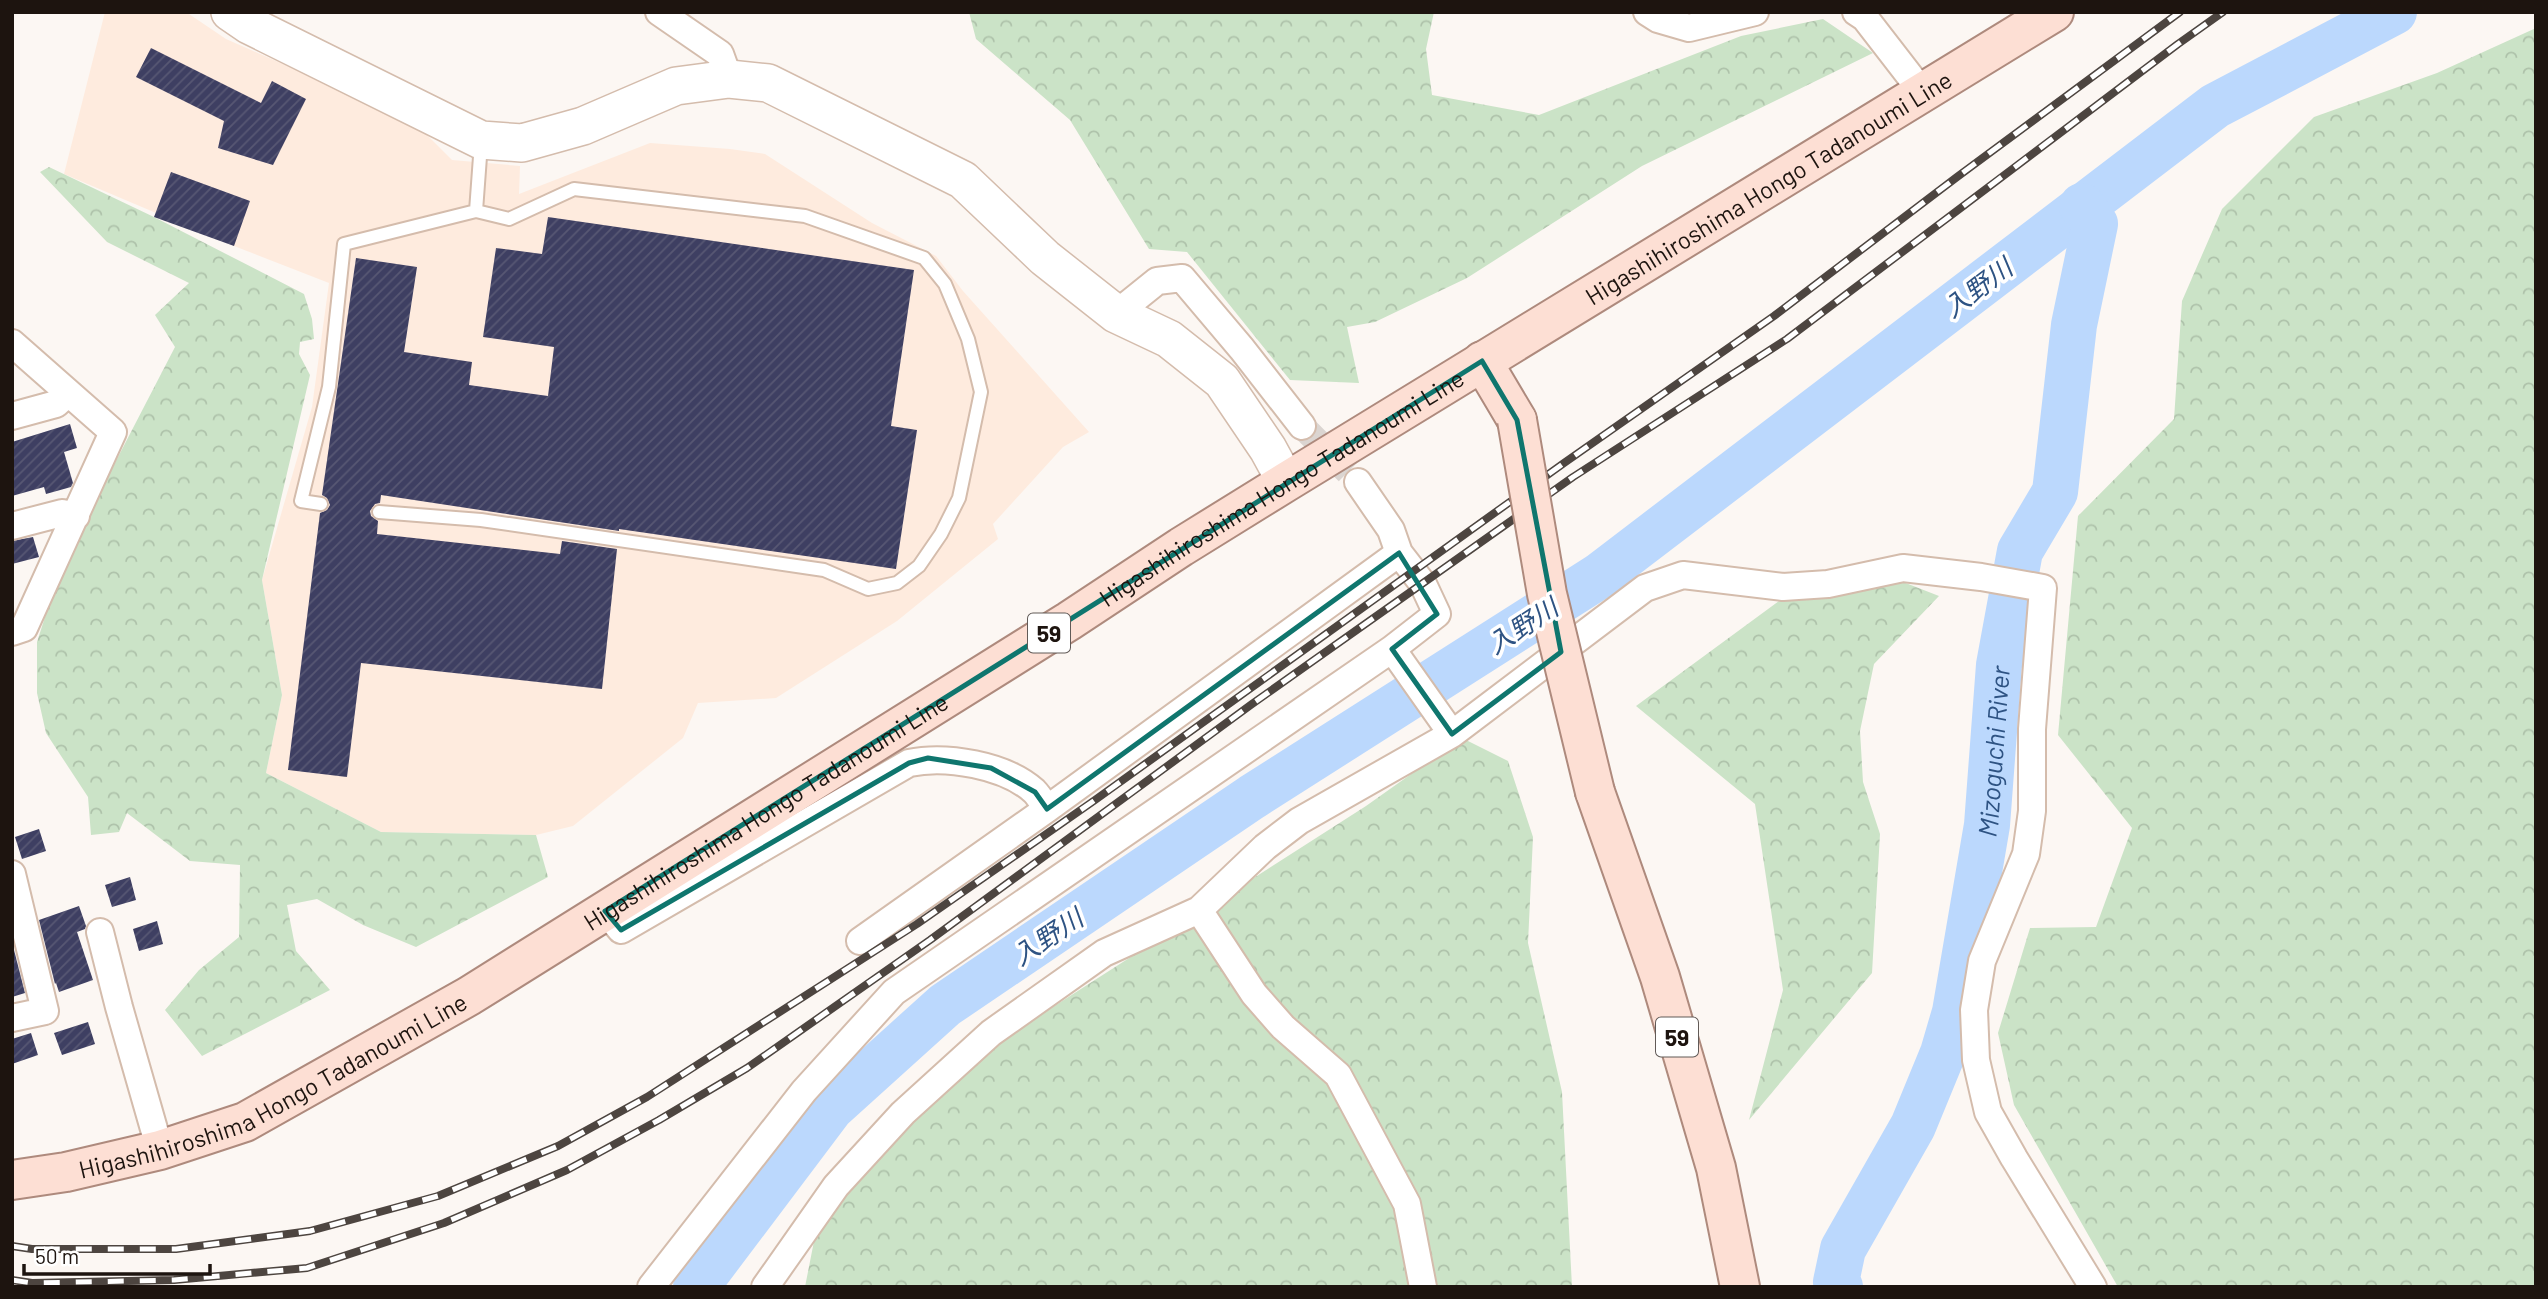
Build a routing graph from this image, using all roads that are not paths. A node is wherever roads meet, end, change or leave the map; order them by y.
1 (230, 12) edge
2 (659, 12) edge
3 (1647, 12) edge
4 (1755, 12) edge
5 (1856, 12) edge
6 (2054, 12) edge
7 (729, 79) junction
8 (1923, 93) junction
9 (481, 140) junction
10 (476, 211) junction
11 (1116, 314) junction
12 (12, 344) edge
13 (1482, 361) junction
14 (68, 393) junction
15 (12, 416) edge
16 (1302, 426) tunnel mouth
17 (1286, 482) junction
18 (1357, 482) tunnel mouth
19 (321, 504) dead end
20 (379, 512) dead end
21 (76, 516) junction
22 (12, 526) edge
23 (1399, 553) junction
24 (12, 632) edge
25 (1398, 657) junction
26 (1448, 728) junction
27 (1047, 809) junction
28 (12, 874) edge
29 (1199, 910) junction
30 (605, 911) junction
31 (100, 932) dead end
32 (860, 941) dead end
33 (12, 1018) edge
34 (160, 1150) junction
35 (12, 1180) edge
36 (651, 1287) edge
37 (765, 1287) edge
38 (1423, 1287) edge
39 (1740, 1287) edge
40 (2093, 1287) edge

1 - 9 street
2 - 7 street
3 - 4 street
5 - 8 street
6 - 8 main road, Higashihiroshima Hongo Tadanoumi Line / 59
7 - 9 street
7 - 11 street
8 - 13 main road, Higashihiroshima Hongo Tadanoumi Line / 59
9 - 10 lane
10 - 19 lane
10 - 20 lane
11 - 16 street
11 - 17 street
12 - 14 street
13 - 17 main road, Higashihiroshima Hongo Tadanoumi Line / 59
13 - 39 main road, Higashihiroshima Hongo Tadanoumi Line / 59, bridge
14 - 15 street
14 - 21 street
17 - 30 main road, Higashihiroshima Hongo Tadanoumi Line / 59
18 - 23 street
21 - 22 street
21 - 24 street
23 - 25 street
23 - 27 street
25 - 26 street
25 - 36 street
26 - 29 street
26 - 40 street
27 - 30 street
27 - 32 street
28 - 33 street
29 - 37 street
29 - 38 street
30 - 34 main road, Higashihiroshima Hongo Tadanoumi Line / 59
31 - 34 street
34 - 35 main road, Higashihiroshima Hongo Tadanoumi Line / 59

